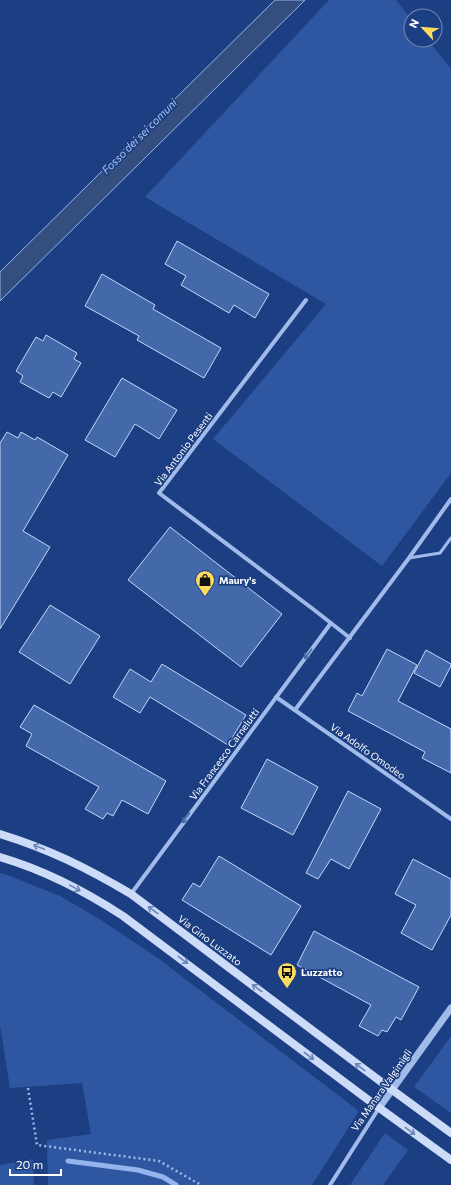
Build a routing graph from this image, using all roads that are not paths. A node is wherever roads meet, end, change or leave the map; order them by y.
1 (306, 300) dead end
2 (451, 499) edge
3 (451, 538) edge
4 (409, 558) junction
5 (331, 623) junction
6 (350, 638) junction
7 (276, 697) junction
8 (295, 710) junction
9 (451, 819) edge
10 (0, 834) edge
11 (0, 857) edge
12 (131, 894) junction
13 (451, 1008) edge
14 (391, 1090) junction
15 (379, 1108) junction
16 (451, 1133) edge
17 (451, 1160) edge
18 (330, 1185) edge

1 - 5 street, Via Antonio Pesenti
2 - 4 street
3 - 4 lane
4 - 6 street
5 - 6 street, Via Antonio Pesenti
5 -> 7 street, Via Francesco Carnelutti
6 - 8 street
7 - 8 street, Via Adolfo Omodeo
7 -> 12 street, Via Francesco Carnelutti
8 - 9 street, Via Adolfo Omodeo
12 -> 10 main road, Via Gino Luzzato
11 -> 15 main road
14 -> 12 main road, Via Gino Luzzato
13 - 14 street, Via Manara Valgimigli
14 - 15 street, Via Manara Valgimigli
14 - 16 main road, Via Gino Luzzato
15 -> 17 main road
15 - 18 street, Via Manara Valgimigli

